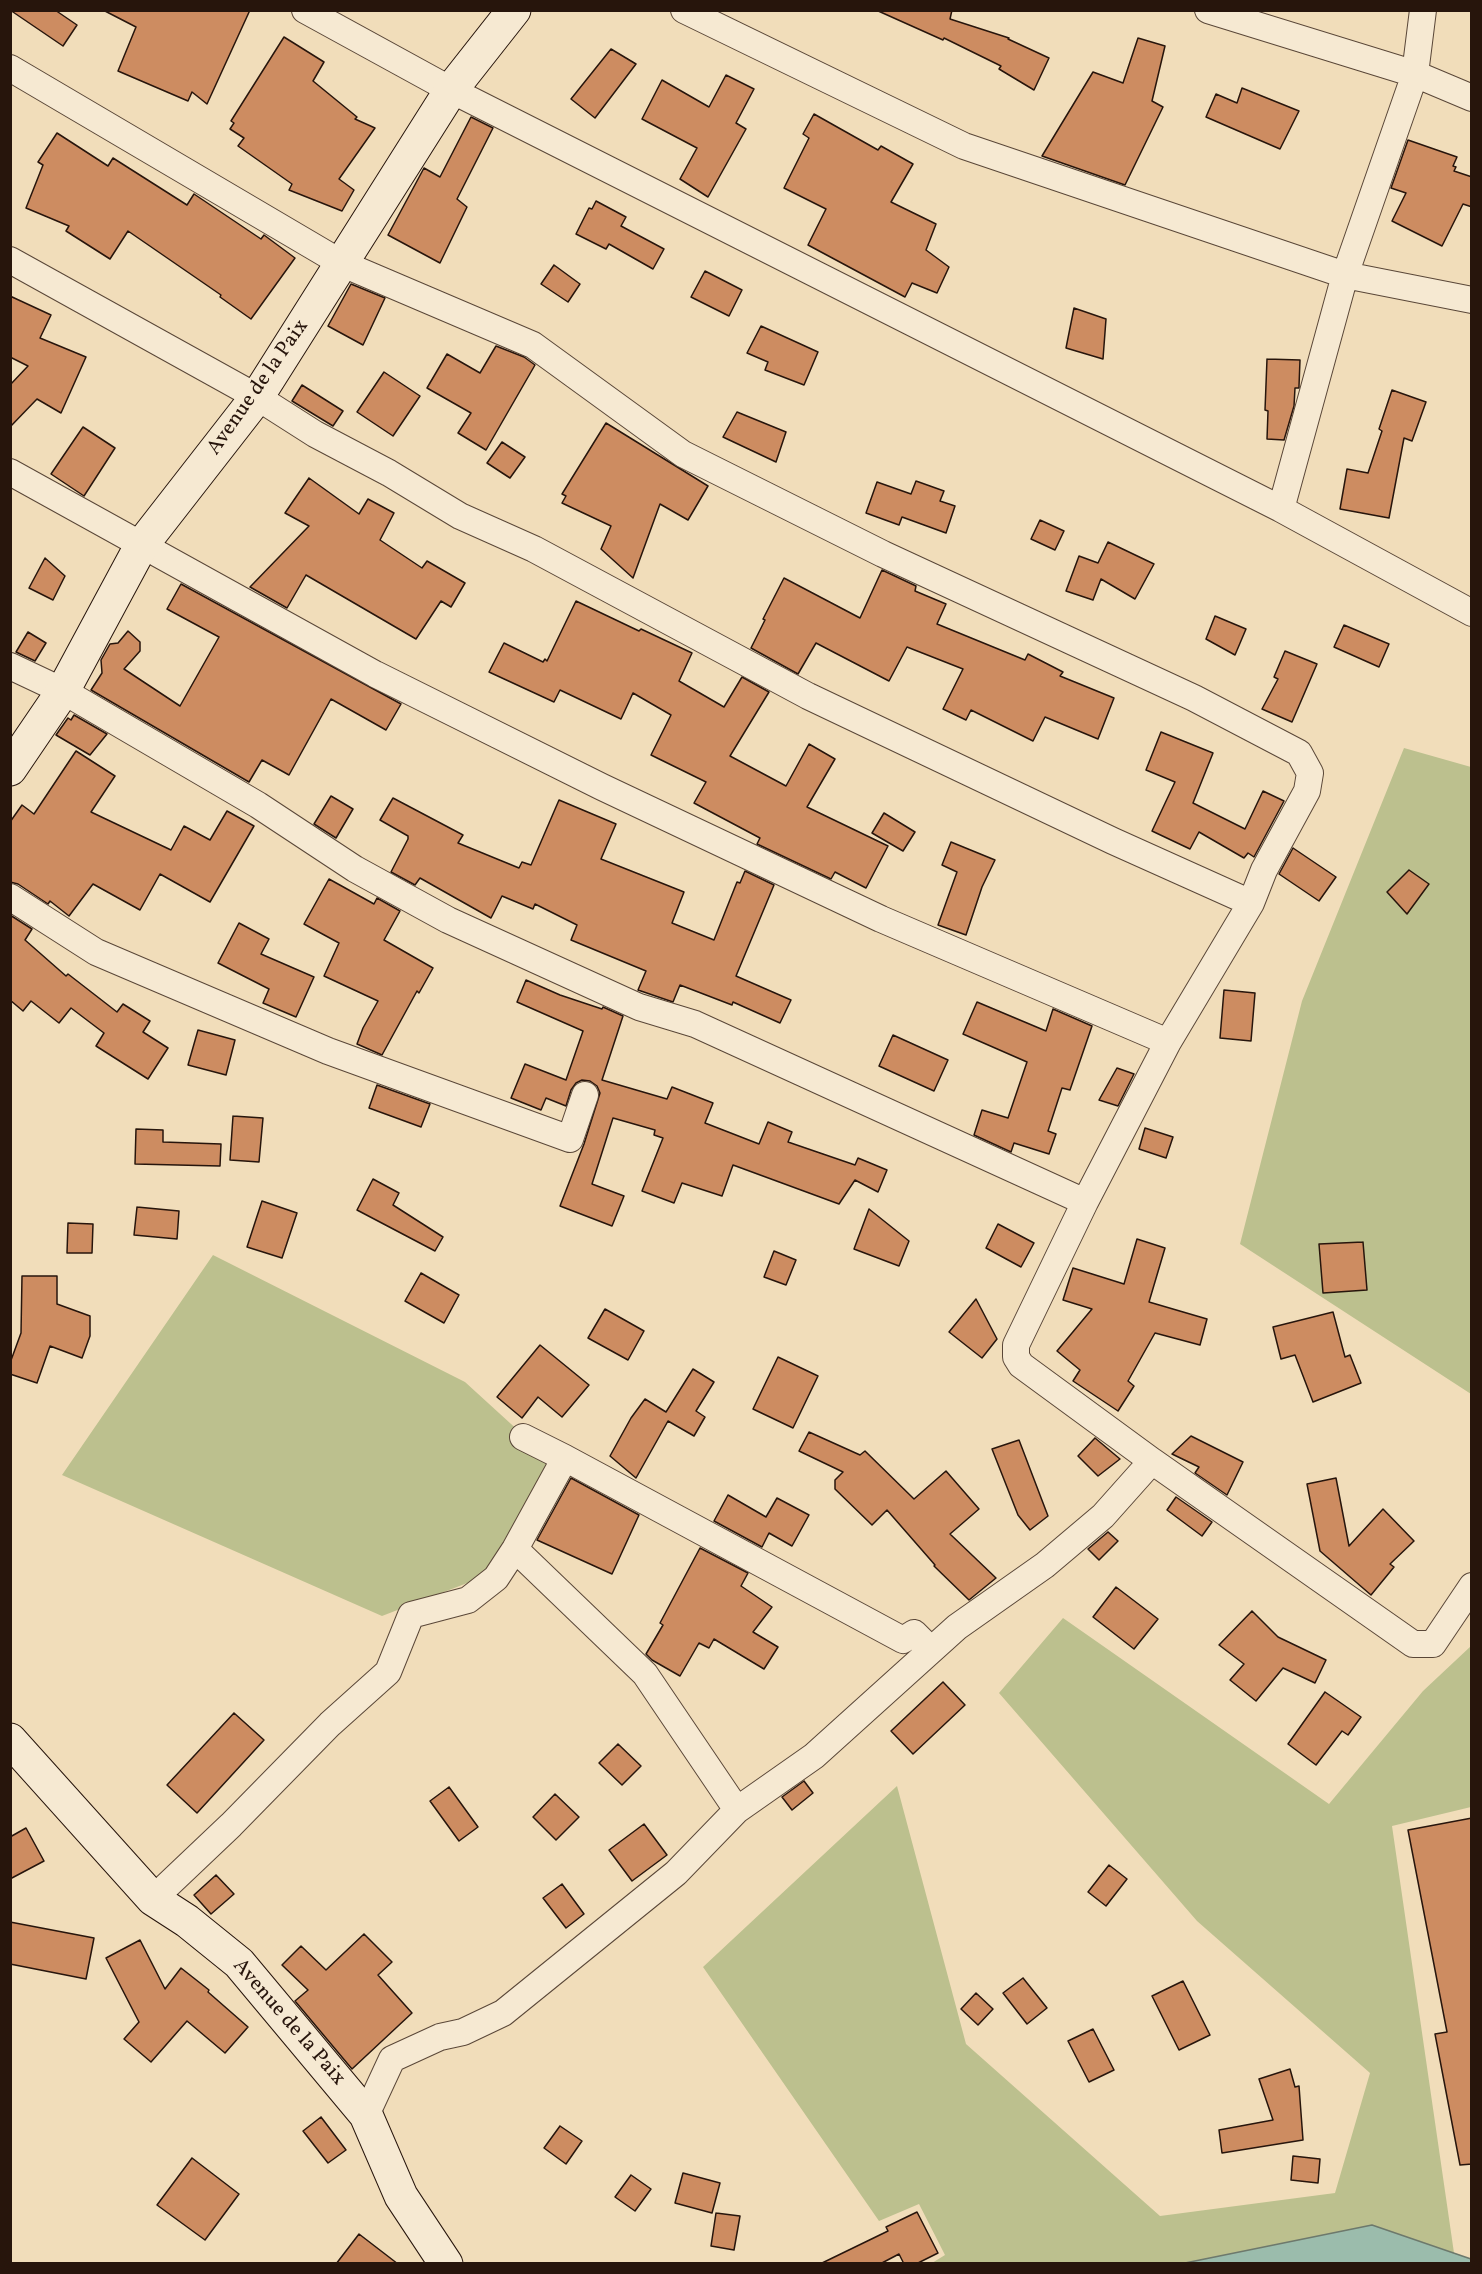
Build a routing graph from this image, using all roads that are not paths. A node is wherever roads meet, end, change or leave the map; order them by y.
1 (305, 10) edge
2 (514, 10) edge
3 (684, 10) edge
4 (1208, 10) edge
5 (1423, 10) edge
6 (10, 68) edge
7 (1414, 74) junction
8 (451, 90) junction
9 (1472, 98) edge
10 (10, 260) edge
11 (343, 264) junction
12 (1345, 275) junction
13 (1472, 300) edge
14 (257, 397) junction
15 (10, 472) edge
16 (1281, 509) junction
17 (141, 546) junction
18 (1472, 613) edge
19 (10, 666) edge
20 (63, 691) junction
21 (10, 769) edge
22 (10, 897) edge
23 (1251, 903) junction
24 (1168, 1042) junction
25 (585, 1095) dead end
26 (1085, 1202) junction
27 (523, 1437) dead end
28 (565, 1458) junction
29 (1152, 1461) junction
30 (515, 1550) junction
31 (1472, 1586) edge
32 (930, 1649) junction
33 (10, 1740) edge
34 (737, 1810) junction
35 (153, 1899) junction
36 (366, 2115) junction
37 (446, 2264) edge

1 - 8 street
2 - 8 street, Avenue de la Paix
3 - 12 street
4 - 7 street
5 - 7 street
6 - 11 street
7 - 9 street
7 - 12 street
8 - 11 street, Avenue de la Paix
8 - 16 street
10 - 14 street
11 - 14 street, Avenue de la Paix
11 - 23 street
12 - 13 street
12 - 16 street
14 - 17 street, Avenue de la Paix
14 - 23 street
15 - 17 street
16 - 18 street
17 - 20 street, Avenue de la Paix
17 - 24 street
19 - 20 street
20 - 21 street, Avenue de la Paix
20 - 26 street
22 - 25 street
23 - 24 street
24 - 26 street
26 - 29 street
27 - 28 street
28 - 30 street
28 - 32 street
29 - 31 street
29 - 32 street
30 - 34 street
30 - 35 street
32 - 34 street
33 - 35 street, Avenue de la Paix
34 - 36 street
35 - 36 street, Avenue de la Paix
36 - 37 street, Avenue de la Paix

